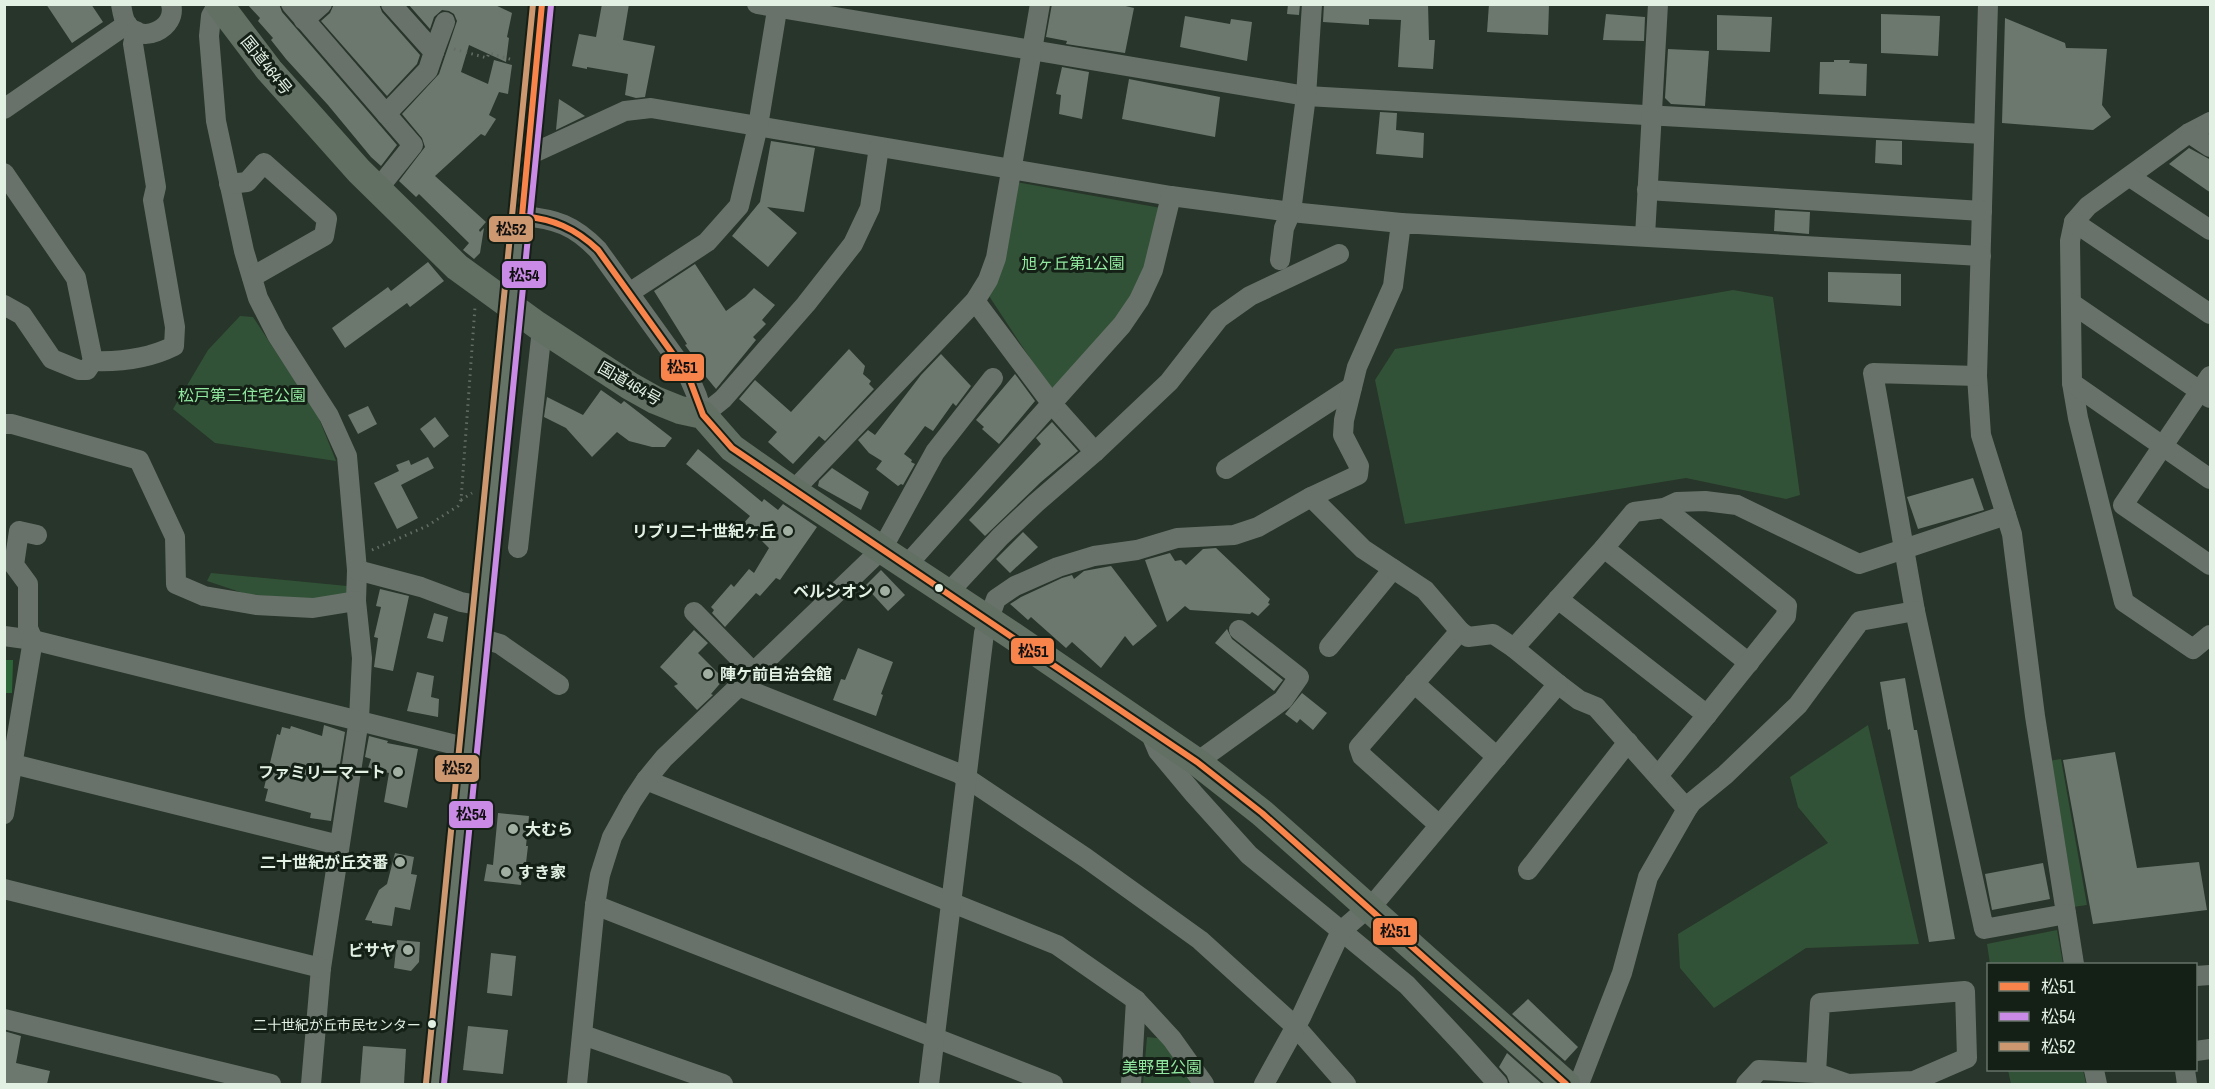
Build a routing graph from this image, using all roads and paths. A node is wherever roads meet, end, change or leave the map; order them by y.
1 (171, 4) edge
2 (291, 4) edge
3 (322, 4) edge
4 (391, 4) edge
5 (542, 4) edge
6 (757, 4) edge
7 (1040, 4) edge
8 (1312, 4) edge
9 (1658, 4) edge
10 (1988, 4) edge
11 (777, 6) edge
12 (225, 7) edge
13 (125, 14) edge
14 (304, 20) junction
15 (444, 22) dead end
16 (435, 48) junction
17 (1033, 50) junction
18 (513, 60) dead end
19 (1306, 96) junction
20 (4, 109) edge
21 (386, 114) junction
22 (1652, 116) junction
23 (2211, 122) edge
24 (758, 126) junction
25 (2189, 133) junction
26 (1983, 134) junction
27 (879, 147) junction
28 (2211, 147) edge
29 (527, 156) junction
30 (1011, 170) junction
31 (4, 172) edge
32 (2130, 177) junction
33 (229, 184) junction
34 (377, 190) junction
35 (1647, 190) junction
36 (1171, 196) junction
37 (1982, 211) junction
38 (1291, 212) junction
39 (522, 216) junction
40 (2074, 222) junction
41 (1401, 223) junction
42 (2211, 230) edge
43 (1645, 236) junction
44 (1340, 254) dead end
45 (1981, 256) junction
46 (1280, 260) dead end
47 (252, 277) junction
48 (629, 293) junction
49 (481, 294) junction
50 (975, 301) junction
51 (2071, 303) junction
52 (4, 305) edge
53 (2211, 314) edge
54 (539, 327) junction
55 (93, 361) junction
56 (1977, 376) junction
57 (993, 378) dead end
58 (2072, 383) junction
59 (1352, 387) junction
60 (2207, 388) edge
61 (1052, 404) junction
62 (704, 415) junction
63 (4, 424) edge
64 (2163, 447) junction
65 (1095, 452) junction
66 (1226, 469) dead end
67 (2211, 479) edge
68 (793, 491) junction
69 (1311, 497) junction
70 (2123, 505) junction
71 (1664, 508) junction
72 (2006, 515) junction
73 (2102, 517) junction
74 (37, 535) dead end
75 (518, 548) dead end
76 (1604, 548) junction
77 (882, 549) junction
78 (1904, 550) junction
79 (356, 563) junction
80 (2211, 565) edge
81 (906, 566) junction
82 (1393, 568) junction
83 (948, 593) junction
84 (1558, 599) junction
85 (356, 601) junction
86 (483, 606) junction
87 (1916, 611) junction
88 (694, 612) dead end
89 (988, 620) junction
90 (1239, 630) dead end
91 (1460, 631) junction
92 (2211, 635) edge
93 (4, 636) edge
94 (480, 638) junction
95 (33, 639) junction
96 (1329, 647) dead end
97 (1514, 648) junction
98 (1749, 663) junction
99 (753, 672) junction
100 (1414, 683) junction
101 (1558, 684) junction
102 (559, 685) dead end
103 (738, 686) junction
104 (1707, 715) junction
105 (359, 719) junction
106 (1149, 728) junction
107 (1628, 742) junction
108 (468, 748) junction
109 (1497, 757) junction
110 (1197, 762) junction
111 (13, 764) junction
112 (1658, 776) junction
113 (968, 779) junction
114 (646, 780) junction
115 (1687, 809) junction
116 (4, 814) edge
117 (1439, 825) junction
118 (339, 845) junction
119 (1527, 870) dead end
120 (4, 889) edge
121 (952, 903) junction
122 (595, 905) junction
123 (1368, 908) junction
124 (2066, 914) junction
125 (1341, 930) junction
126 (2074, 963) edge
127 (321, 968) junction
128 (1136, 1000) junction
129 (4, 1019) edge
130 (1296, 1027) junction
131 (583, 1035) junction
132 (935, 1037) junction
133 (1815, 1073) junction
134 (271, 1084) edge
135 (311, 1084) edge
136 (435, 1084) edge
137 (577, 1084) edge
138 (723, 1084) edge
139 (929, 1084) edge
140 (1053, 1084) edge
141 (1131, 1084) edge
142 (1204, 1084) edge
143 (1264, 1084) edge
144 (1346, 1084) edge
145 (1498, 1084) edge
146 (1566, 1084) edge
147 (1579, 1084) edge
148 (1746, 1084) edge

1 - 13 street
2 - 14 street
3 - 14 street
4 - 16 street
5 - 29 main road
6 - 11 street
7 - 17 street
8 - 19 street
9 - 22 street
10 - 26 street
11 - 17 street
11 - 24 street
12 - 33 street
12 - 34 highway, 国道464号
13 - 20 street
13 - 55 street
14 - 21 street
15 - 16 street
16 - 18 path
16 - 21 street
17 - 19 street
17 - 30 street
19 - 22 street
19 - 38 street
21 - 34 street
22 - 26 street
22 - 35 street
23 - 25 street
24 - 27 street
24 - 29 street
24 - 48 street
25 - 28 street
25 - 32 street
26 - 37 street
27 - 30 street
27 - 62 street
29 - 39 main road
30 - 36 street
30 - 50 street
31 - 55 street
32 - 40 street
32 - 42 street
33 - 47 street
33 - 47 street
34 - 49 highway, 国道464号
35 - 37 street
35 - 43 street
36 - 38 street
36 - 61 street
37 - 45 street
38 - 41 street
38 - 46 street
39 - 48 street
39 - 86 main road
40 - 51 street
40 - 53 street
41 - 43 street
41 - 59 street
43 - 45 street
44 - 65 street
45 - 56 street
47 - 79 street
48 - 62 street
49 - 54 highway, 国道464号
49 - 79 path
50 - 61 street
50 - 68 street
51 - 58 street
51 - 60 street
52 - 55 street
54 - 62 highway, 国道464号
54 - 75 street
56 - 72 street
56 - 78 street
57 - 77 street
58 - 64 street
58 - 73 street
59 - 66 street
59 - 69 street
60 - 64 street
61 - 65 street
61 - 81 street
62 - 68 highway
63 - 85 street
64 - 67 street
64 - 70 street
65 - 83 street
68 - 77 highway
69 - 82 street
69 - 89 street
70 - 73 street
70 - 80 street
71 - 76 street
71 - 78 street
71 - 98 street
72 - 78 street
72 - 124 street
73 - 92 street
74 - 95 street
76 - 84 street
76 - 98 street
77 - 81 highway
77 - 99 street
78 - 87 street
79 - 85 street
79 - 86 street
81 - 83 highway
82 - 91 street
82 - 96 street
83 - 89 highway
84 - 97 street
84 - 104 street
85 - 105 street
86 - 94 main road
87 - 115 street
87 - 124 street
88 - 99 street
89 - 106 highway
89 - 113 street
90 - 110 street
91 - 97 street
91 - 100 street
93 - 95 street
94 - 102 street
94 - 108 main road
95 - 105 street
95 - 111 street
97 - 101 street
98 - 104 street
99 - 103 street
100 - 109 street
100 - 117 street
101 - 107 street
101 - 109 street
103 - 113 street
103 - 114 street
104 - 112 street
105 - 108 street
105 - 118 street
106 - 110 highway
106 - 125 street
107 - 112 street
107 - 119 street
108 - 136 main road
109 - 117 street
110 - 123 highway
111 - 116 street
111 - 118 street
112 - 115 street
113 - 121 street
113 - 130 street
114 - 121 street
114 - 122 street
115 - 147 street
117 - 123 street
118 - 127 street
120 - 127 street
121 - 128 street
121 - 132 street
122 - 131 street
122 - 132 street
123 - 125 street
123 - 146 highway
124 - 126 street
125 - 130 street
125 - 145 street
127 - 135 street
128 - 141 street
128 - 142 street
129 - 134 street
130 - 143 street
130 - 144 street
131 - 137 street
131 - 138 street
132 - 139 street
132 - 140 street
133 - 133 street
133 - 148 street

